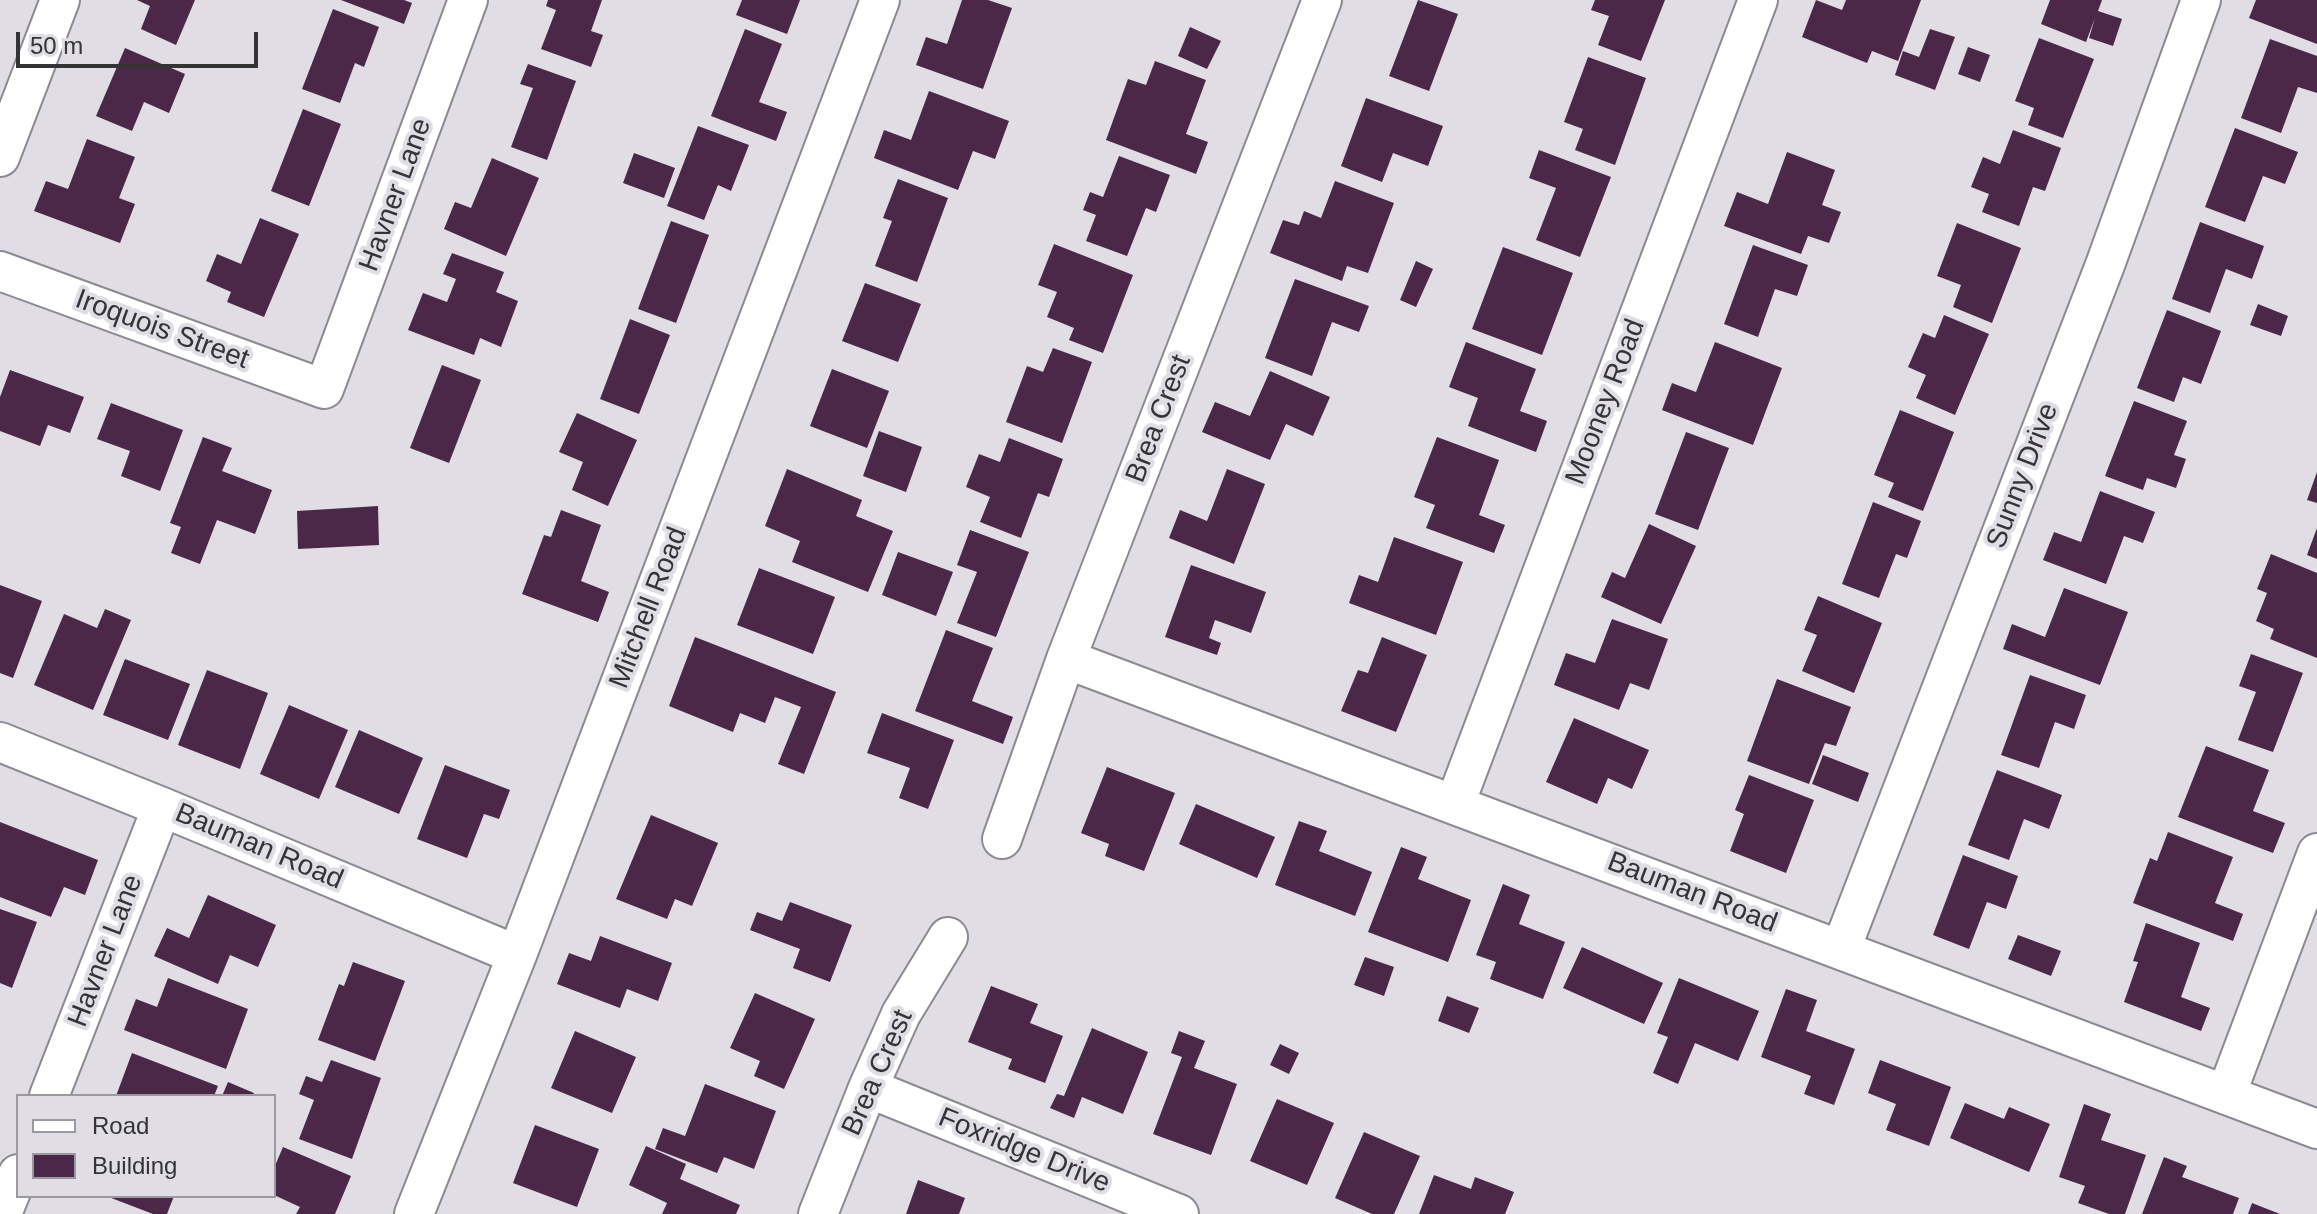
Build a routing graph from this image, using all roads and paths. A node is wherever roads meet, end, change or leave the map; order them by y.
1 (60, 0) edge
2 (468, 0) edge
3 (880, 0) edge
4 (1322, 0) edge
5 (1758, 0) edge
6 (2201, 0) edge
7 (0, 157) edge
8 (0, 271) edge
9 (324, 389) joint
10 (1066, 659) junction
11 (0, 742) edge
12 (1455, 804) junction
13 (162, 807) junction
14 (1002, 839) dead end
15 (2317, 853) edge
16 (948, 937) dead end
17 (1841, 949) junction
18 (517, 955) junction
19 (868, 1088) junction
20 (50, 1094) edge
21 (2226, 1095) junction
22 (2317, 1129) edge
23 (16, 1179) edge
24 (2, 1214) edge
25 (414, 1214) edge
26 (818, 1214) edge
27 (1179, 1214) edge

1 - 7 street
2 - 9 street, Havner Lane
3 - 18 street, Mitchell Road
4 - 10 street, Brea Crest
5 - 12 street, Mooney Road
6 - 17 street, Sunny Drive
8 - 9 street, Iroquois Street
10 - 12 street, Bauman Road
10 - 14 street, Brea Crest
11 - 13 street, Bauman Road
12 - 17 street, Bauman Road
13 - 18 street, Bauman Road
13 - 20 street, Havner Lane
15 - 21 street
16 - 19 street, Brea Crest
17 - 21 street, Bauman Road
18 - 25 street, Mitchell Road
19 - 26 street, Brea Crest
19 - 27 street, Foxridge Drive
21 - 22 street, Bauman Road
23 - 24 street

